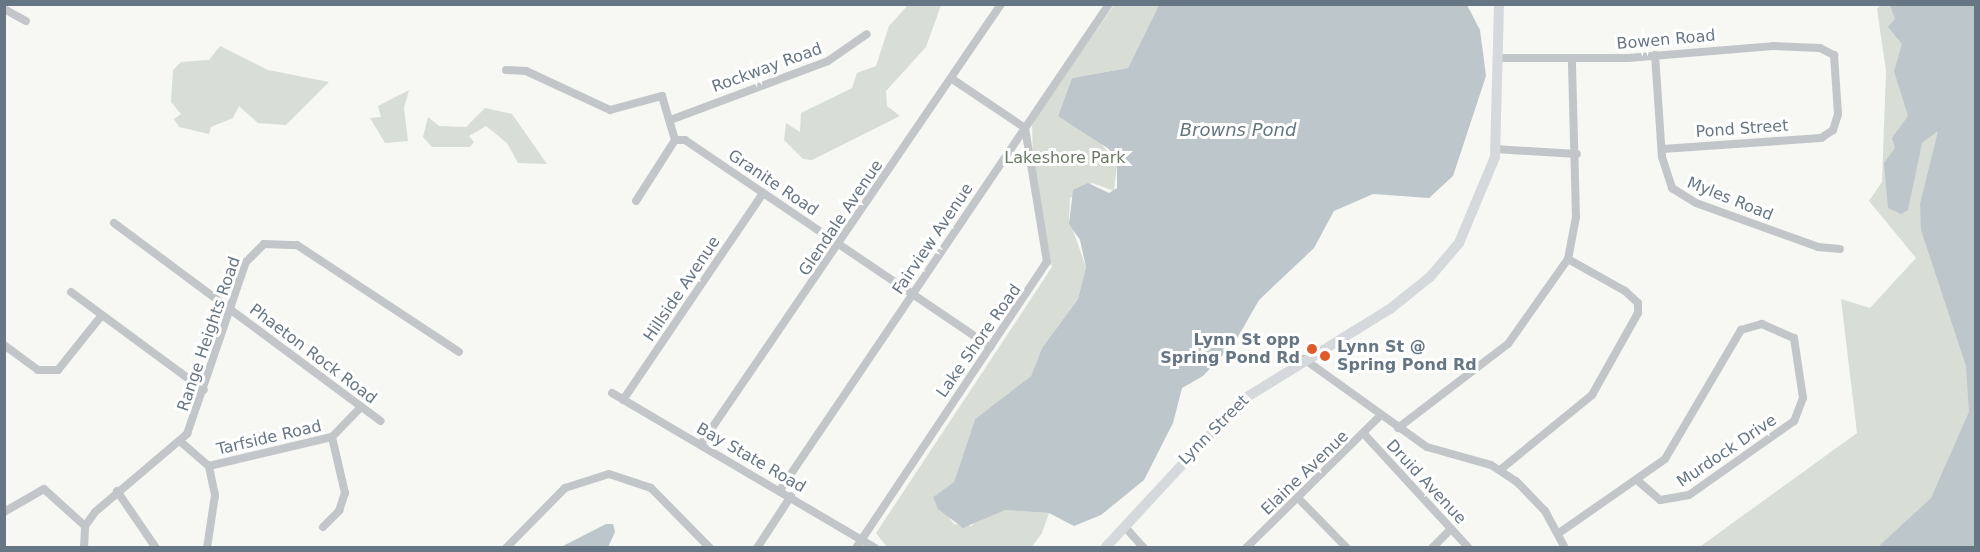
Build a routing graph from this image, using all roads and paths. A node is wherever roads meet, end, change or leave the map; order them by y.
1 (1001, 4) edge
2 (1109, 4) edge
3 (1499, 4) edge
4 (4, 9) edge
5 (26, 21) dead end
6 (867, 34) dead end
7 (1655, 55) junction
8 (1500, 58) junction
9 (1572, 60) junction
10 (506, 70) dead end
11 (952, 79) junction
12 (672, 119) junction
13 (1024, 128) junction
14 (1824, 136) joint
15 (675, 140) junction
16 (1496, 149) junction
17 (1662, 149) junction
18 (1577, 153) junction
19 (763, 193) junction
20 (636, 201) dead end
21 (114, 224) dead end
22 (839, 244) junction
23 (1840, 249) dead end
24 (1568, 259) junction
25 (71, 292) dead end
26 (912, 294) junction
27 (231, 309) junction
28 (102, 315) junction
29 (4, 345) edge
30 (991, 347) junction
31 (459, 352) dead end
32 (1304, 359) junction
33 (204, 390) junction
34 (612, 393) dead end
35 (624, 400) junction
36 (361, 407) junction
37 (1380, 416) junction
38 (381, 421) dead end
39 (1398, 428) junction
40 (1364, 434) junction
41 (332, 437) junction
42 (181, 442) junction
43 (701, 444) junction
44 (209, 466) junction
45 (1500, 470) junction
46 (1639, 482) junction
47 (780, 490) junction
48 (117, 491) junction
49 (791, 496) junction
50 (1298, 498) junction
51 (4, 512) edge
52 (85, 526) junction
53 (323, 526) dead end
54 (1125, 527) junction
55 (1451, 529) junction
56 (1559, 533) junction
57 (862, 538) junction
58 (84, 548) edge
59 (156, 548) edge
60 (207, 548) edge
61 (506, 548) edge
62 (710, 548) edge
63 (757, 548) edge
64 (856, 548) edge
65 (876, 548) edge
66 (1105, 548) edge
67 (1144, 548) edge
68 (1246, 548) edge
69 (1347, 548) edge
70 (1432, 548) edge
71 (1469, 548) edge
72 (1565, 548) edge

1 - 11 street, Glendale Avenue
2 - 13 street, Fairview Avenue
3 - 8 main road, Lynn Street
4 - 5 street
6 - 12 street, Rockway Road
7 - 9 street, Bowen Road
7 - 14 street, Bowen Road
7 - 17 street, Myles Road
8 - 9 street, Bowen Road
8 - 16 main road, Lynn Street
9 - 18 street
10 - 12 street
11 - 13 street
11 - 22 street, Glendale Avenue
12 - 15 street
13 - 26 street, Fairview Avenue
13 - 30 street, Lake Shore Road
14 - 17 street, Pond Street
15 - 19 street, Granite Road
15 - 20 street
16 - 18 street
16 - 32 main road, Lynn Street
17 - 23 street, Myles Road
18 - 24 street
19 - 22 street, Granite Road
19 - 35 street, Hillside Avenue
21 - 27 street, Phaeton Rock Road
22 - 26 street, Granite Road
22 - 43 street, Glendale Avenue
24 - 39 street
24 - 45 street
25 - 28 street
26 - 30 street, Granite Road
26 - 47 street, Fairview Avenue
27 - 31 street, Range Heights Road
27 - 33 street, Range Heights Road
27 - 36 street, Phaeton Rock Road
28 - 29 street
28 - 33 street
30 - 57 street, Lake Shore Road
32 - 37 street
32 - 54 main road, Lynn Street
33 - 42 street, Range Heights Road
34 - 35 street, Bay State Road
35 - 43 street, Bay State Road
36 - 38 street, Phaeton Rock Road
36 - 41 street, Tarfside Road
37 - 39 street
37 - 40 street, Elaine Avenue
39 - 45 street
40 - 50 street, Elaine Avenue
40 - 55 street, Druid Avenue
41 - 44 street, Tarfside Road
41 - 53 street
42 - 44 street, Tarfside Road
42 - 48 street, Range Heights Road
43 - 47 street, Bay State Road
44 - 60 street
45 - 56 street
46 - 46 street, Murdock Drive
46 - 56 street, Murdock Drive
47 - 49 street, Bay State Road
48 - 52 street, Range Heights Road
48 - 59 street
49 - 57 street, Bay State Road
49 - 63 street
50 - 68 street, Elaine Avenue
50 - 69 street
51 - 52 street
52 - 58 street
54 - 66 main road, Lynn Street
54 - 67 street
55 - 70 street
55 - 71 street, Druid Avenue
56 - 72 street
57 - 64 street, Lake Shore Road
57 - 65 street, Bay State Road
61 - 62 street

